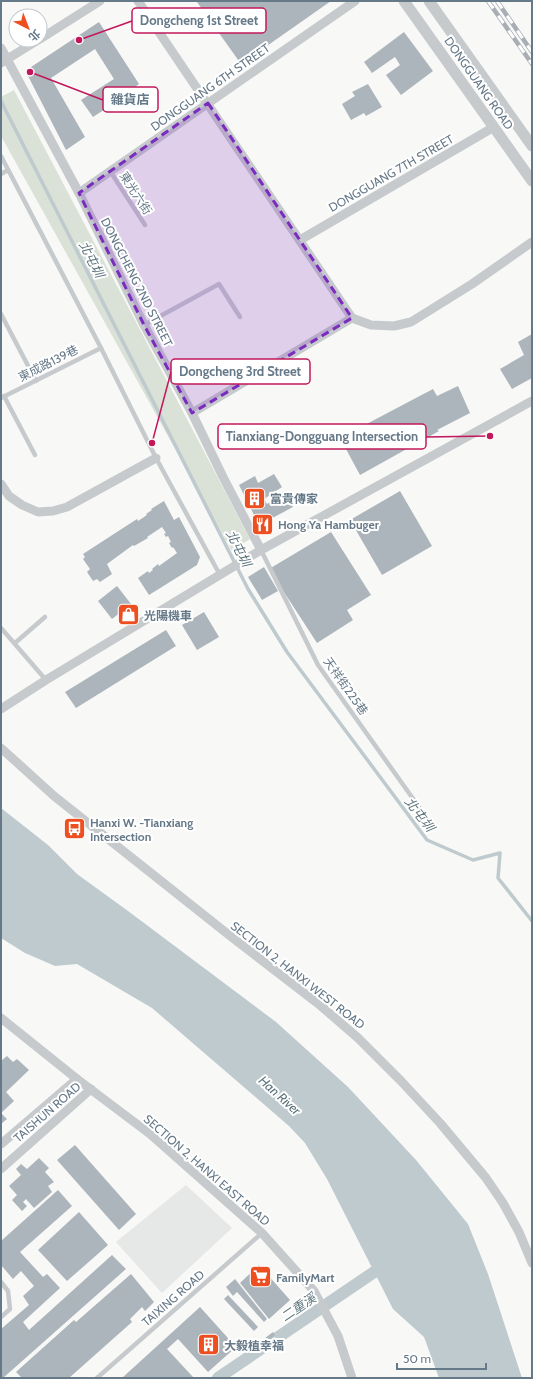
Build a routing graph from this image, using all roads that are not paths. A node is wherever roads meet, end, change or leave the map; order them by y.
1 (100, 1) edge
2 (138, 1) edge
3 (354, 1) edge
4 (404, 1) edge
5 (429, 1) edge
6 (48, 33) edge
7 (1, 48) edge
8 (25, 48) edge
9 (4, 61) edge
10 (208, 103) junction
11 (494, 127) junction
12 (532, 146) edge
13 (1, 156) edge
14 (8, 170) junction
15 (110, 171) junction
16 (1, 174) edge
17 (532, 181) edge
18 (79, 193) junction
19 (145, 225) dead end
20 (300, 240) junction
21 (532, 242) edge
22 (1, 314) edge
23 (240, 317) dead end
24 (352, 318) junction
25 (144, 325) junction
26 (101, 348) junction
27 (36, 380) junction
28 (3, 397) edge
29 (532, 401) edge
30 (192, 413) junction
31 (35, 455) dead end
32 (156, 458) junction
33 (1, 484) edge
34 (261, 550) junction
35 (220, 575) junction
36 (45, 617) dead end
37 (1, 628) edge
38 (15, 643) junction
39 (46, 680) junction
40 (1, 709) edge
41 (1, 748) edge
42 (430, 824) dead end
43 (1, 1018) edge
44 (77, 1079) junction
45 (92, 1089) junction
46 (1, 1144) edge
47 (1, 1169) edge
48 (262, 1233) junction
49 (532, 1263) edge
50 (1, 1282) edge
51 (1, 1317) edge
52 (97, 1378) edge
53 (352, 1378) edge

1 - 6 street
2 - 10 street
3 - 10 street, DONGGUANG 6TH STREET
4 - 11 street, DONGGUANG ROAD
5 - 12 street, DONGGUANG ROAD
7 - 9 street, DONGCHENG 2ND STREET
8 - 9 street
9 - 18 street, DONGCHENG 2ND STREET
10 - 15 street, DONGGUANG 6TH STREET
10 - 20 street
11 - 17 street, DONGGUANG ROAD
11 - 20 street, DONGGUANG 7TH STREET
13 - 14 lane
14 - 16 lane
14 - 26 lane
15 - 18 street, DONGGUANG 6TH STREET
15 - 19 lane, 東光六街
18 - 25 street, DONGCHENG 2ND STREET
20 - 24 street
21 - 24 street
22 - 27 lane
23 - 25 lane
24 - 30 street
25 - 30 street, DONGCHENG 2ND STREET
26 - 27 lane, 東成路139巷
26 - 32 lane
27 - 28 lane, 東成路139巷
28 - 31 lane, 東成路139巷
29 - 34 street
30 - 34 street, DONGCHENG 2ND STREET
32 - 33 street
32 - 35 lane
34 - 35 street
34 - 42 lane, 天祥街225巷
35 - 39 street
36 - 38 lane
37 - 38 lane
38 - 39 lane
39 - 40 street
41 - 49 street, SECTION 2, HANXI WEST ROAD
43 - 44 street, SECTION 2, HANXI EAST ROAD
44 - 45 street, SECTION 2, HANXI EAST ROAD
44 - 46 street, TAISHUN ROAD
45 - 47 street, TAISHUN ROAD
45 - 48 street, SECTION 2, HANXI EAST ROAD
48 - 52 lane, TAIXING ROAD
48 - 53 street, SECTION 2, HANXI EAST ROAD
50 - 51 lane

